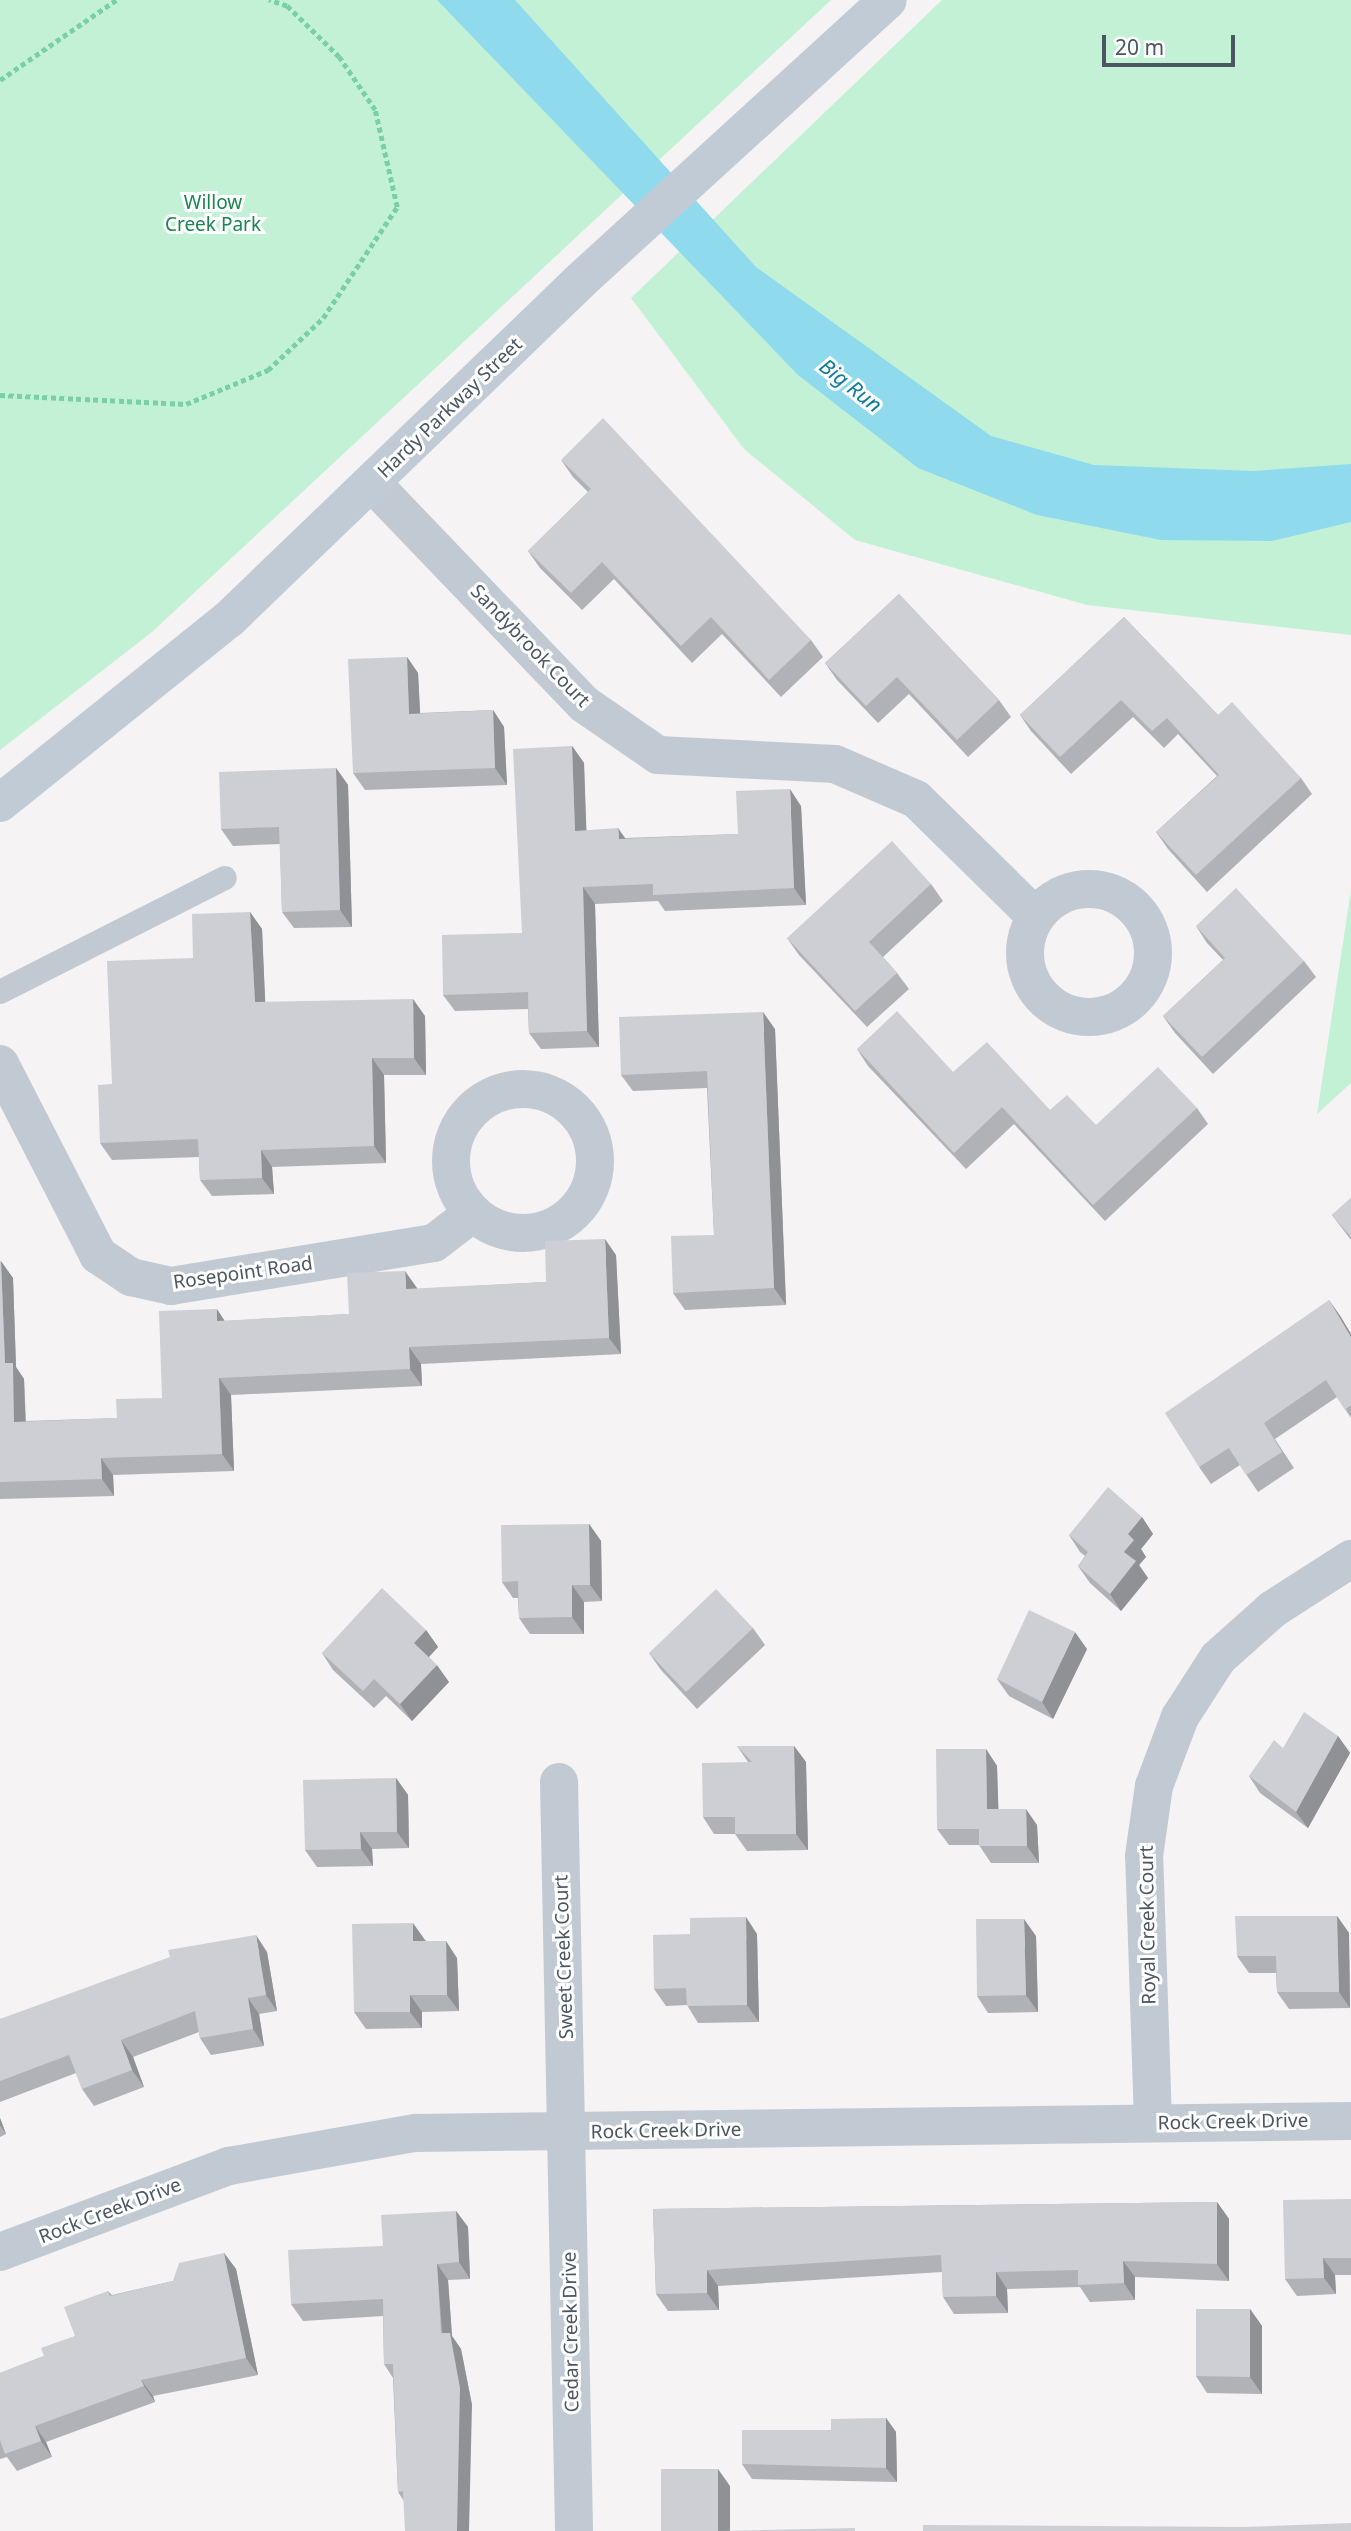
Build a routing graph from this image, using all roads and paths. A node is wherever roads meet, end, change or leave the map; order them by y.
1 (116, 0) edge
2 (269, 0) edge
3 (888, 0) edge
4 (0, 80) edge
5 (0, 395) edge
6 (373, 484) junction
7 (0, 803) edge
8 (225, 878) dead end
9 (1036, 917) dead end
10 (0, 992) edge
11 (0, 1064) edge
12 (473, 1213) dead end
13 (1351, 1559) edge
14 (559, 1782) dead end
15 (1351, 2121) edge
16 (1153, 2122) junction
17 (568, 2133) junction
18 (0, 2252) edge
19 (574, 2531) edge

1 - 4 path
2 - 5 path
3 - 6 main road, Hardy Parkway Street
6 - 7 main road, Hardy Parkway Street
6 - 9 street, Sandybrook Court
8 - 10 lane
11 - 12 street, Rosepoint Road
13 - 16 street, Royal Creek Court
14 - 17 street, Sweet Creek Court
15 - 16 street, Rock Creek Drive
16 - 17 street, Rock Creek Drive
17 - 18 street, Rock Creek Drive
17 - 19 street, Cedar Creek Drive

